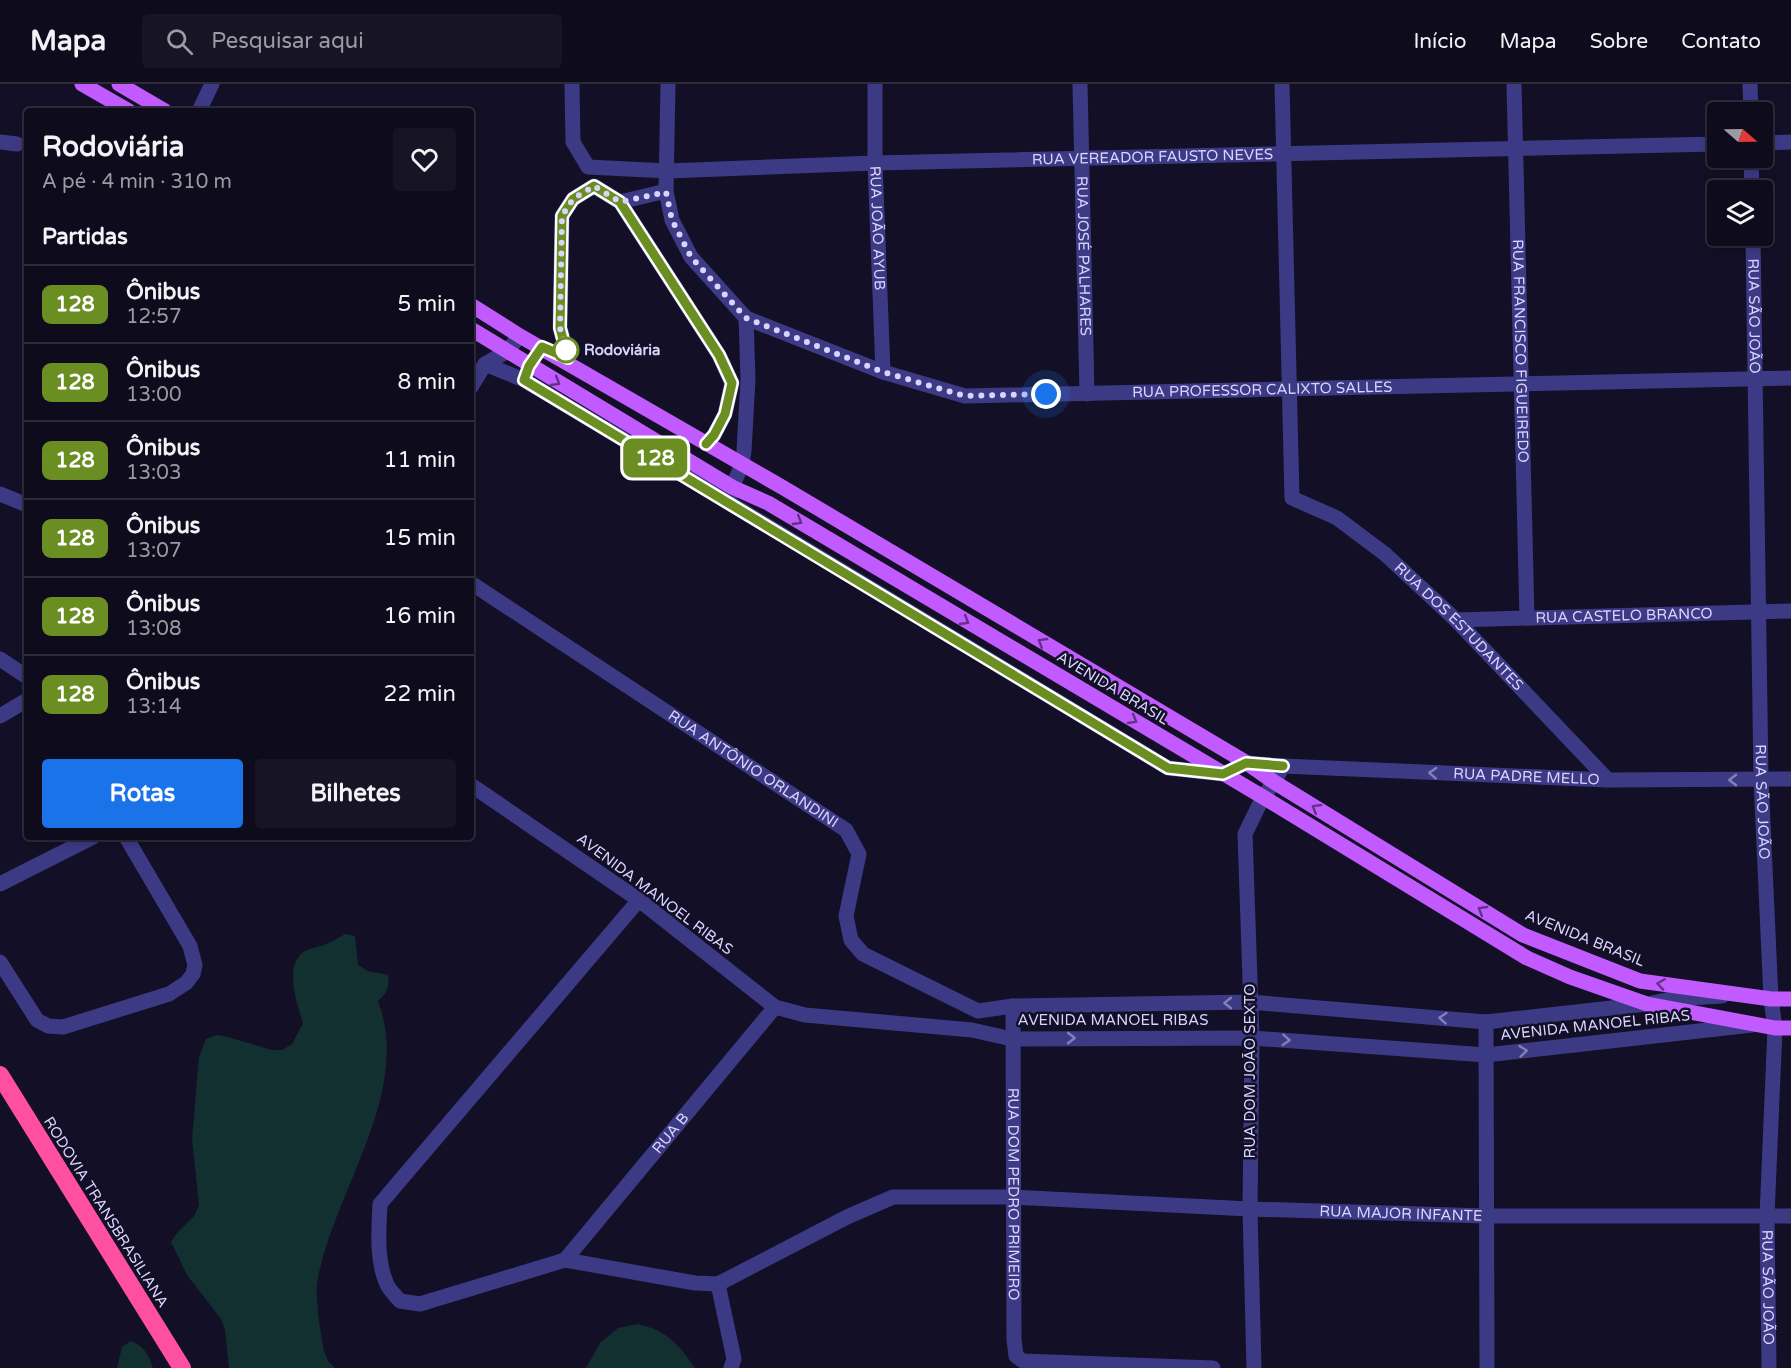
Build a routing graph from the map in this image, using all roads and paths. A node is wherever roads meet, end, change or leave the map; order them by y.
1 (82, 84) edge
2 (212, 84) edge
3 (572, 84) edge
4 (668, 84) edge
5 (875, 84) edge
6 (1080, 84) edge
7 (1282, 84) edge
8 (1514, 84) edge
9 (1750, 84) edge
10 (128, 86) edge
11 (1751, 102) edge
12 (124, 108) edge
13 (161, 108) edge
14 (200, 108) edge
15 (0, 142) edge
16 (1791, 142) edge
17 (1773, 143) edge
18 (17, 144) dead end
19 (1707, 144) edge
20 (1515, 148) junction
21 (1284, 154) junction
22 (1081, 159) junction
23 (875, 163) junction
24 (668, 171) junction
25 (666, 192) junction
26 (620, 202) junction
27 (1753, 246) edge
28 (474, 307) edge
29 (746, 318) junction
30 (474, 331) edge
31 (520, 336) junction
32 (542, 347) junction
33 (506, 352) junction
34 (485, 364) junction
35 (883, 372) junction
36 (527, 373) junction
37 (1791, 378) edge
38 (1755, 379) junction
39 (474, 382) edge
40 (1520, 384) junction
41 (1290, 389) junction
42 (1087, 394) junction
43 (706, 444) junction
44 (742, 465) junction
45 (732, 487) junction
46 (782, 488) junction
47 (0, 494) edge
48 (728, 502) junction
49 (768, 503) junction
50 (24, 504) edge
51 (474, 585) edge
52 (1791, 611) edge
53 (1758, 612) junction
54 (1527, 618) junction
55 (1456, 620) junction
56 (0, 659) edge
57 (24, 675) edge
58 (24, 702) edge
59 (0, 716) edge
60 (1246, 763) junction
61 (1283, 766) junction
62 (1223, 774) junction
63 (1761, 779) junction
64 (1791, 779) edge
65 (1608, 780) junction
66 (1274, 782) junction
67 (474, 786) edge
68 (1263, 796) junction
69 (87, 840) edge
70 (128, 840) edge
71 (0, 884) edge
72 (639, 900) junction
73 (0, 963) edge
74 (1740, 995) junction
75 (1771, 999) junction
76 (1791, 999) edge
77 (1250, 1002) junction
78 (1647, 1004) junction
79 (1012, 1006) junction
80 (775, 1007) junction
81 (978, 1011) junction
82 (1486, 1022) junction
83 (1758, 1024) junction
84 (1774, 1028) junction
85 (1791, 1028) edge
86 (972, 1030) junction
87 (1252, 1038) junction
88 (1012, 1039) junction
89 (1486, 1055) junction
90 (0, 1075) edge
91 (1013, 1197) junction
92 (1250, 1209) junction
93 (1486, 1216) junction
94 (1767, 1216) junction
95 (1791, 1216) edge
96 (565, 1260) junction
97 (718, 1284) junction
98 (182, 1368) edge
99 (731, 1368) edge
100 (1213, 1368) edge
101 (1254, 1368) edge
102 (1487, 1368) edge
103 (1769, 1368) edge

1 - 12 main road
2 - 14 street
3 - 24 street, RUA VEREADOR FAUSTO NEVES
4 - 24 street
5 - 23 street, RUA JOÃO AYUB
6 - 22 street, RUA JOSÉ PALHARES
7 - 21 street
8 - 20 street, RUA FRANCISCO FIGUEIREDO
9 - 11 street
10 - 13 main road
15 - 18 street
16 - 17 street
19 - 20 street, RUA VEREADOR FAUSTO NEVES
20 - 21 street, RUA VEREADOR FAUSTO NEVES
20 - 40 street, RUA FRANCISCO FIGUEIREDO
21 - 22 street, RUA VEREADOR FAUSTO NEVES
21 - 41 street
22 - 23 street, RUA VEREADOR FAUSTO NEVES
22 - 42 street, RUA JOSÉ PALHARES
23 - 24 street, RUA VEREADOR FAUSTO NEVES
23 - 35 street, RUA JOÃO AYUB
24 - 25 street
25 - 26 street
25 - 29 street
26 - 32 street
26 - 43 street
27 - 38 street, RUA SÃO JOÃO
28 - 31 main road, AVENIDA BRASIL
29 - 35 street, RUA PROFESSOR CALIXTO SALLES
29 - 44 street
30 - 33 main road, AVENIDA BRASIL
31 - 32 main road, AVENIDA BRASIL
31 - 33 street
32 - 36 street
32 - 43 main road, AVENIDA BRASIL
33 - 34 street
33 - 36 main road, AVENIDA BRASIL
34 - 36 street
34 - 39 street
35 - 42 street, RUA PROFESSOR CALIXTO SALLES
36 -> 45 main road, AVENIDA BRASIL
36 - 48 street
37 - 38 street, RUA PROFESSOR CALIXTO SALLES
38 - 40 street, RUA PROFESSOR CALIXTO SALLES
38 - 53 street, RUA SÃO JOÃO
40 - 41 street, RUA PROFESSOR CALIXTO SALLES
40 - 54 street, RUA FRANCISCO FIGUEIREDO
41 - 42 street, RUA PROFESSOR CALIXTO SALLES
41 - 55 street, RUA DOS ESTUDANTES
43 - 44 main road, AVENIDA BRASIL
44 - 45 street
44 - 46 main road, AVENIDA BRASIL
45 - 48 street
45 - 49 main road, AVENIDA BRASIL
46 - 49 main road
60 -> 46 main road, AVENIDA BRASIL
47 - 50 street
48 - 62 street
49 -> 62 main road, AVENIDA BRASIL
51 - 81 street, RUA ANTÔNIO ORLANDINI
52 - 53 street, RUA CASTELO BRANCO
53 - 54 street, RUA CASTELO BRANCO
53 - 63 street, RUA SÃO JOÃO
54 - 55 street, RUA CASTELO BRANCO
55 - 65 street, RUA DOS ESTUDANTES
56 - 57 street
58 - 59 street
60 - 61 street, RUA PADRE MELLO
60 - 62 street
60 - 66 main road, AVENIDA BRASIL
65 -> 61 street, RUA PADRE MELLO
61 - 66 street
62 - 68 main road, AVENIDA BRASIL
63 - 64 street, RUA PADRE MELLO
63 -> 65 street, RUA PADRE MELLO
63 - 75 street, RUA SÃO JOÃO
66 - 68 street, RUA DOM JOÃO SEXTO
74 -> 66 main road, AVENIDA BRASIL
67 - 72 street, AVENIDA MANOEL RIBAS
68 - 77 street, RUA DOM JOÃO SEXTO
68 - 78 main road, AVENIDA BRASIL
69 - 71 street
70 - 73 street
72 - 80 street, AVENIDA MANOEL RIBAS
72 - 96 street
74 - 75 main road, AVENIDA MANOEL RIBAS
74 - 78 street, AVENIDA MANOEL RIBAS
75 - 76 main road, AVENIDA MANOEL RIBAS
75 - 84 street, RUA SÃO JOÃO
77 -> 79 street, AVENIDA MANOEL RIBAS
82 -> 77 street, AVENIDA MANOEL RIBAS
77 - 87 street, RUA DOM JOÃO SEXTO
78 - 82 street, AVENIDA MANOEL RIBAS
78 - 83 main road, AVENIDA BRASIL
79 - 81 street
79 - 88 street, RUA DOM PEDRO PRIMEIRO
80 - 86 street, AVENIDA MANOEL RIBAS
80 - 96 street, RUA B
81 - 86 street
82 - 89 street
83 - 84 main road, AVENIDA MANOEL RIBAS
89 -> 83 street, AVENIDA MANOEL RIBAS
84 - 85 main road, AVENIDA MANOEL RIBAS
84 - 94 street, RUA SÃO JOÃO
86 - 88 street, AVENIDA MANOEL RIBAS
88 -> 87 street, AVENIDA MANOEL RIBAS
87 -> 89 street, AVENIDA MANOEL RIBAS
87 - 92 street, RUA DOM JOÃO SEXTO
88 - 91 street, RUA DOM PEDRO PRIMEIRO
89 - 93 street
90 - 98 highway, RODOVIA TRANSBRASILIANA
91 - 92 street, RUA MAJOR INFANTE
91 - 97 street, RUA MAJOR INFANTE
91 - 100 street, RUA DOM PEDRO PRIMEIRO
92 - 93 street, RUA MAJOR INFANTE
92 - 101 street, RUA DOM JOÃO SEXTO
93 - 94 street, RUA MAJOR INFANTE
93 - 102 street
94 - 95 street, RUA MAJOR INFANTE
94 - 103 street, RUA SÃO JOÃO
96 - 97 street
97 - 99 street

